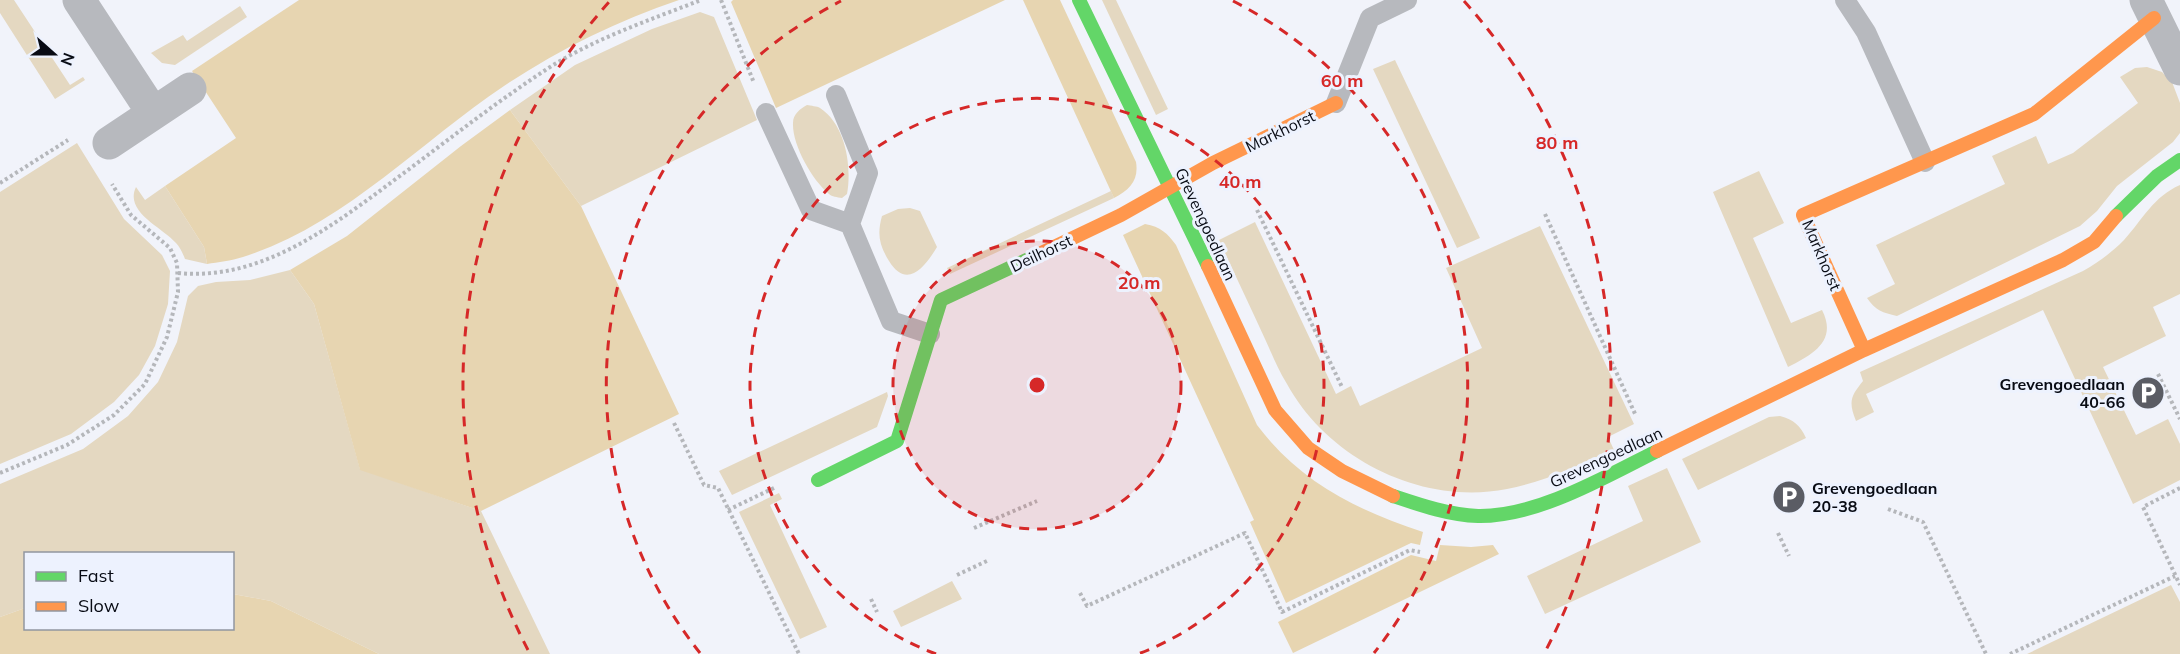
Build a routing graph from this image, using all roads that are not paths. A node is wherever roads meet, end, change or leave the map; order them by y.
1 (79, 0) edge
2 (1079, 0) edge
3 (1407, 0) edge
4 (1845, 0) edge
5 (2150, 9) edge
6 (2180, 69) edge
7 (190, 89) dead end
8 (836, 95) dead end
9 (1336, 103) joint
10 (153, 113) junction
11 (766, 113) road end
12 (101, 149) road end
13 (2180, 160) edge
14 (1925, 162) junction
15 (1171, 187) junction
16 (850, 224) junction
17 (930, 334) junction
18 (1864, 350) junction
19 (818, 480) road end

1 - 10 street
2 - 15 street, Grevengoedlaan
3 - 9 lane, Markhorst
4 - 14 lane
5 - 6 street
5 - 14 street, Markhorst
7 - 10 street
8 - 16 lane
9 - 15 street, Markhorst
10 - 12 street
11 - 16 lane
13 - 18 street, Grevengoedlaan
14 - 18 street, Markhorst
15 - 17 street, Deilhorst
15 - 18 street, Grevengoedlaan
16 - 17 lane
17 - 19 street, Deilhorst

